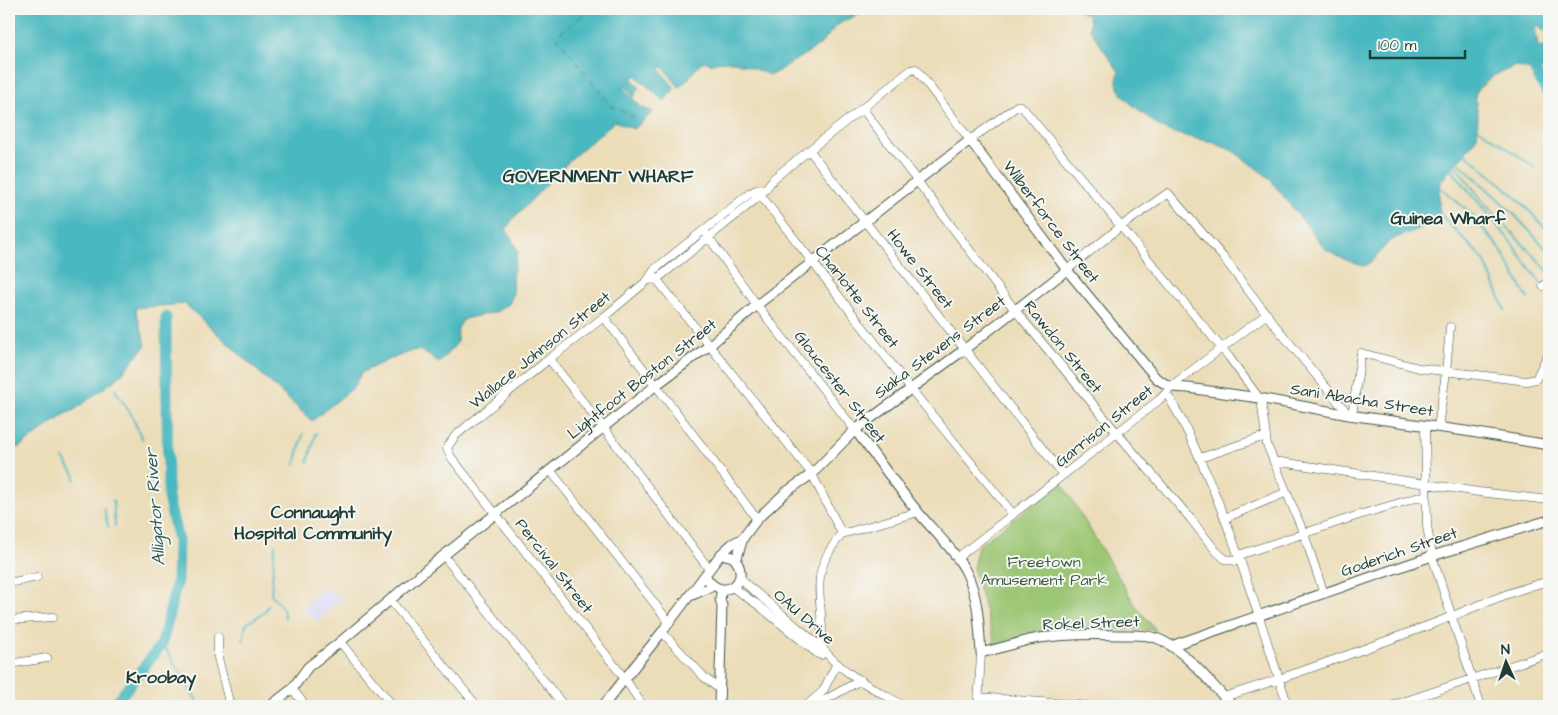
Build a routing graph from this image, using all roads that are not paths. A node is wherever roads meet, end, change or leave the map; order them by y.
1 (916, 69) joint
2 (862, 108) junction
3 (970, 140) junction
4 (810, 151) junction
5 (917, 182) junction
6 (761, 191) junction
7 (866, 222) junction
8 (1120, 227) junction
9 (706, 234) junction
10 (813, 263) junction
11 (1067, 270) junction
12 (652, 277) junction
13 (757, 305) junction
14 (1014, 309) junction
15 (1267, 314) junction
16 (604, 317) junction
17 (1450, 327) dead end
18 (710, 345) junction
19 (1222, 348) junction
20 (965, 349) junction
21 (1549, 352) edge
22 (549, 359) junction
23 (1446, 373) junction
24 (655, 386) junction
25 (910, 388) junction
26 (1168, 390) junction
27 (1260, 399) junction
28 (1350, 416) junction
29 (1425, 426) junction
30 (1438, 427) junction
31 (603, 428) junction
32 (855, 430) junction
33 (1116, 433) junction
34 (1265, 436) junction
35 (451, 442) joint
36 (1549, 445) edge
37 (1200, 458) junction
38 (1274, 461) junction
39 (550, 470) junction
40 (812, 474) junction
41 (1064, 475) junction
42 (1426, 484) junction
43 (1287, 492) junction
44 (1426, 495) junction
45 (1549, 500) edge
46 (918, 512) junction
47 (1012, 514) junction
48 (496, 515) junction
49 (1225, 518) junction
50 (757, 519) junction
51 (1549, 520) edge
52 (842, 534) junction
53 (1304, 534) junction
54 (743, 538) junction
55 (721, 554) junction
56 (444, 556) junction
57 (1432, 556) junction
58 (957, 558) junction
59 (1240, 558) junction
60 (736, 561) junction
61 (707, 572) junction
62 (37, 577) dead end
63 (740, 577) junction
64 (1549, 581) edge
65 (9, 583) edge
66 (732, 587) junction
67 (717, 588) junction
68 (1324, 594) junction
69 (688, 597) junction
70 (390, 600) junction
71 (1259, 616) junction
72 (1451, 616) junction
73 (53, 617) dead end
74 (9, 620) edge
75 (669, 622) junction
76 (662, 632) junction
77 (218, 637) dead end
78 (340, 642) junction
79 (1171, 646) junction
80 (820, 651) junction
81 (981, 653) junction
82 (1549, 653) edge
83 (47, 658) dead end
84 (837, 663) junction
85 (9, 664) edge
86 (1472, 678) junction
87 (625, 679) junction
88 (861, 680) junction
89 (1279, 680) junction
90 (292, 689) junction
91 (719, 689) junction
92 (978, 696) junction
93 (1224, 697) junction
94 (230, 706) edge
95 (270, 706) edge
96 (306, 706) edge
97 (393, 706) edge
98 (478, 706) edge
99 (564, 706) edge
100 (603, 706) edge
101 (643, 706) edge
102 (719, 706) edge
103 (806, 706) edge
104 (814, 706) edge
105 (904, 706) edge
106 (978, 706) edge
107 (1090, 706) edge
108 (1233, 706) edge
109 (1288, 706) edge
110 (1391, 706) edge
111 (1481, 706) edge

1 - 2 street, Wallace Johnson Street
1 - 3 street, Wilberforce Street
2 - 4 street, Wallace Johnson Street
2 - 5 street, Rawdon Street
3 - 5 main road, Lightfoot Boston Street
3 - 8 street, Lightfoot Boston Street
3 - 11 main road, Wilberforce Street
4 - 6 street, Wallace Johnson Street
4 - 7 street, Howe Street
5 - 7 main road, Lightfoot Boston Street
5 - 14 street, Rawdon Street
6 - 9 street, Wallace Johnson Street
6 - 10 street, Charlotte Street
7 - 10 main road, Lightfoot Boston Street
7 - 20 street, Howe Street
8 - 11 street, Siaka Stevens Street
8 - 15 street, Siaka Stevens Street
8 - 19 street
9 - 12 street, Wallace Johnson Street
9 - 13 street, Gloucester Street
10 - 13 main road, Lightfoot Boston Street
10 - 25 street, Charlotte Street
11 - 14 main road, Siaka Stevens Street
11 - 26 main road, Wilberforce Street
12 - 16 street, Wallace Johnson Street
12 - 18 street
13 - 18 main road, Lightfoot Boston Street
13 - 32 street, Gloucester Street
14 - 20 main road, Siaka Stevens Street
14 - 33 street, Rawdon Street
15 - 19 street, Garrison Street
15 - 28 street
16 - 22 street, Wallace Johnson Street
16 - 24 street
17 - 23 street
18 - 24 main road, Lightfoot Boston Street
18 - 40 street
19 - 26 street, Garrison Street
19 - 27 street
20 - 25 main road, Siaka Stevens Street
20 - 41 street, Howe Street
21 - 23 street
22 - 31 street
22 - 35 street, Wallace Johnson Street
23 - 28 street
23 - 30 street
24 - 31 main road, Lightfoot Boston Street
24 - 50 street
25 - 32 main road, Siaka Stevens Street
25 - 47 street, Charlotte Street
26 - 27 main road, Sani Abacha Street
26 - 33 street, Garrison Street
26 - 37 street
27 - 28 main road, Sani Abacha Street
27 - 34 street
28 - 29 main road, Sani Abacha Street
29 - 30 main road, Sani Abacha Street
29 - 42 street
30 - 36 main road, Sani Abacha Street
31 - 39 main road, Lightfoot Boston Street
31 - 61 street
32 - 40 main road, Siaka Stevens Street
32 - 46 main road, Gloucester Street
33 - 41 street, Garrison Street
33 - 59 street, Rawdon Street
34 - 37 street
34 - 38 street
35 - 48 street, Percival Street
37 - 49 street
38 - 42 street
38 - 43 street
39 - 48 main road, Lightfoot Boston Street
39 - 75 street
40 - 50 main road, Siaka Stevens Street
40 - 52 street
41 - 47 street, Garrison Street
42 - 44 street
42 - 45 street
43 - 49 street
43 - 53 street
44 - 53 street
44 - 57 street
46 - 52 street
46 - 58 main road, Gloucester Street
47 - 58 street, Garrison Street
48 - 56 main road, Lightfoot Boston Street
48 - 87 street, Percival Street
49 - 59 street
50 - 54 main road, Siaka Stevens Street
51 - 57 main road, Goderich Street
52 - 80 street
53 - 59 street
53 - 68 street
54 - 55 main road, Siaka Stevens Street
54 - 60 main road, Siaka Stevens Street
55 - 60 main road
55 - 61 main road
56 - 70 main road, Lightfoot Boston Street
56 - 99 street
57 - 68 main road, Goderich Street
57 - 72 street
58 - 81 main road, Gloucester Street
59 - 71 street
60 - 63 main road
61 - 67 main road
61 - 69 main road
62 - 65 street
63 - 66 main road
63 - 80 street, OAU Drive
64 - 72 street
66 - 67 main road
66 - 80 street, OAU Drive
67 - 69 main road
67 - 91 main road
68 - 71 main road, Goderich Street
69 - 75 main road
70 - 78 main road, Lightfoot Boston Street
70 - 98 street
71 - 79 main road, Goderich Street
71 - 89 street
72 - 86 street
72 - 89 street
73 - 74 street
75 - 76 main road
76 - 87 main road
76 - 91 street
77 - 94 street
78 - 90 main road, Lightfoot Boston Street
78 - 97 street
79 - 81 main road, Rokel Street
79 - 93 main road, Rokel Street
80 - 84 street, OAU Drive
81 - 92 street
82 - 86 street
83 - 85 street
84 - 88 street
84 - 103 street
86 - 110 street
86 - 111 street
87 - 100 main road
87 - 101 street, Percival Street
88 - 104 street
88 - 105 street
89 - 93 street
89 - 109 street
90 - 95 main road, Lightfoot Boston Street
90 - 96 street
91 - 102 main road
92 - 106 street
92 - 107 street
93 - 108 main road, Rokel Street

